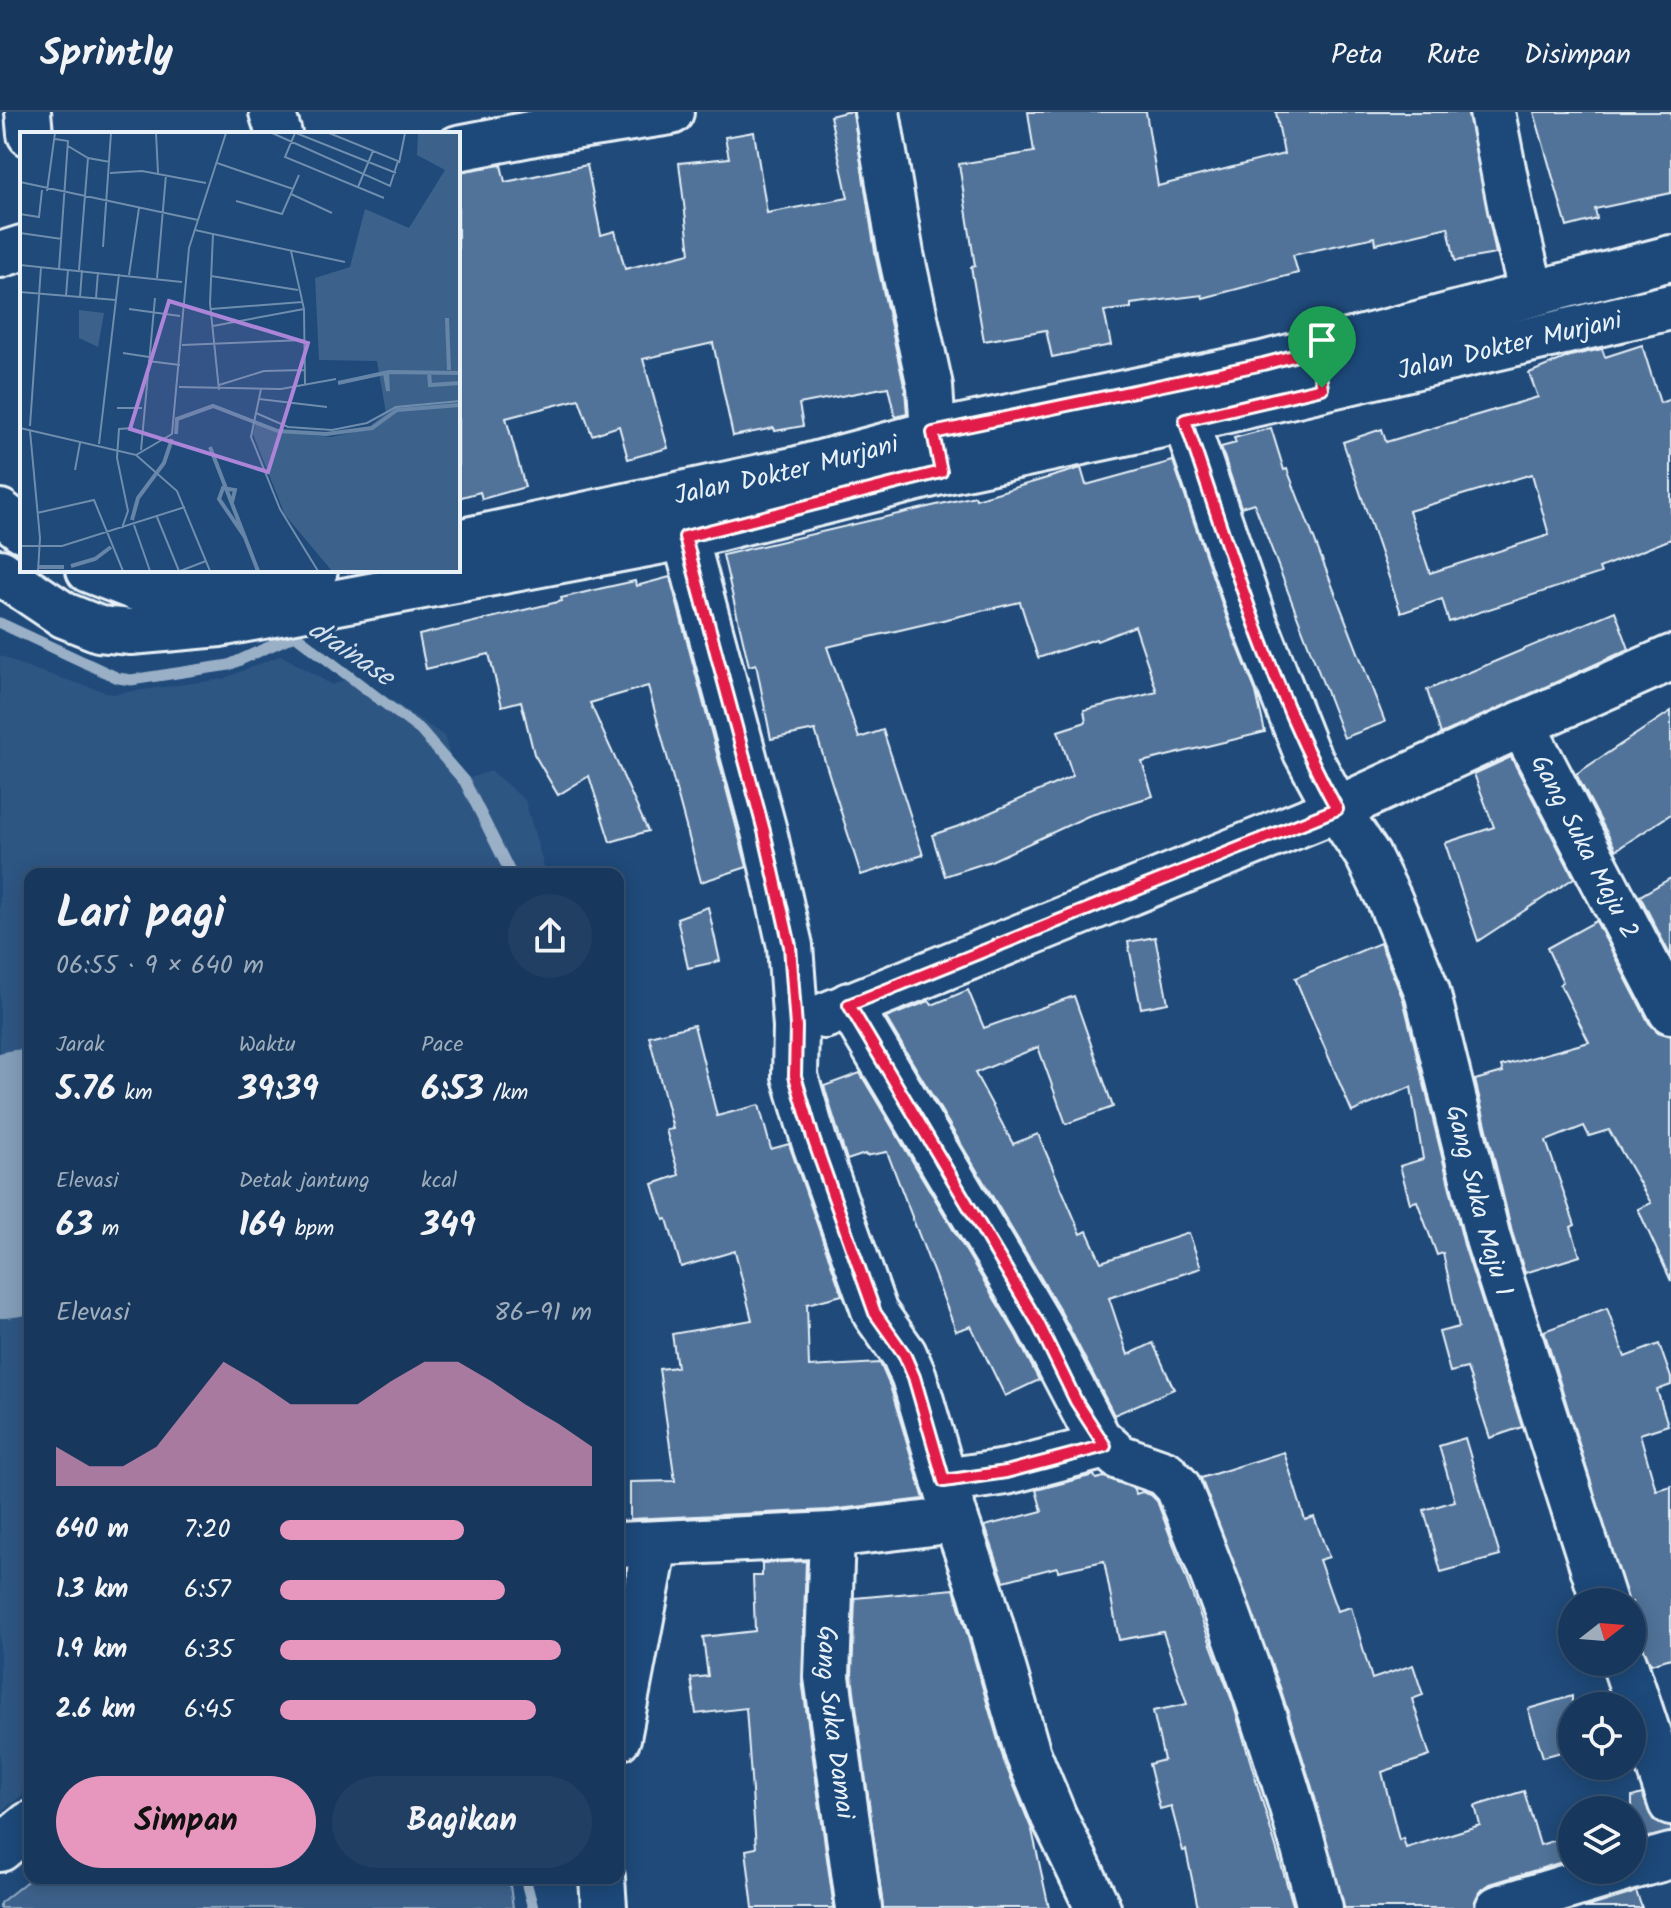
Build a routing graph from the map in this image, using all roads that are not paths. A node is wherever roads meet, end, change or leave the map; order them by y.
1 (28, 112) edge
2 (272, 112) edge
3 (671, 112) edge
4 (877, 112) edge
5 (1492, 112) edge
6 (538, 122) edge
7 (30, 132) edge
8 (278, 132) edge
9 (460, 147) edge
10 (20, 249) edge
11 (0, 255) edge
12 (1671, 258) edge
13 (1532, 294) junction
14 (1671, 307) edge
15 (1319, 369) junction
16 (1185, 420) junction
17 (937, 453) junction
18 (0, 512) edge
19 (20, 527) edge
20 (685, 537) junction
21 (460, 563) edge
22 (460, 564) edge
23 (0, 572) edge
24 (94, 572) edge
25 (310, 572) edge
26 (411, 572) edge
27 (218, 606) junction
28 (1671, 658) edge
29 (1522, 724) junction
30 (1337, 809) junction
31 (849, 1005) junction
32 (1671, 1011) edge
33 (796, 1027) junction
34 (1105, 1446) junction
35 (950, 1500) junction
36 (832, 1535) junction
37 (637, 1545) edge
38 (1600, 1588) edge
39 (1629, 1676) edge
40 (624, 1677) edge
41 (1671, 1803) edge
42 (24, 1829) edge
43 (0, 1849) edge
44 (1671, 1856) edge
45 (1646, 1863) edge
46 (602, 1884) edge
47 (1577, 1884) edge
48 (604, 1908) edge
49 (859, 1908) edge
50 (1098, 1908) edge
51 (1320, 1908) edge
52 (1498, 1908) edge

1 - 7 street
2 - 8 street
3 - 6 street
4 - 17 street
5 - 13 street
6 - 9 street
10 - 11 street
12 - 13 street, Jalan Dokter Murjani
13 - 15 street, Jalan Dokter Murjani
14 - 15 street, Jalan Dokter Murjani
15 - 16 street, Jalan Dokter Murjani
15 - 17 street, Jalan Dokter Murjani
16 - 17 street, Jalan Dokter Murjani
16 - 30 street, Gang Suka Maju 1
17 - 20 street, Jalan Dokter Murjani
17 - 21 street, Jalan Dokter Murjani
18 - 19 street
20 - 22 street, Jalan Dokter Murjani
20 - 33 street
23 - 27 street, Jalan Dokter Murjani
24 - 27 street, Jalan Dokter Murjani
25 - 27 street, Jalan Dokter Murjani
26 - 27 street, Jalan Dokter Murjani
28 - 29 street
29 - 30 street
29 - 32 street, Gang Suka Maju 2
30 - 31 street
30 - 38 street, Gang Suka Maju 1
31 - 33 street
31 - 34 street
33 - 35 street
34 - 35 street
34 - 51 street
35 - 36 street
35 - 50 street
36 - 37 street
36 - 49 street, Gang Suka Damai
37 - 40 street
39 - 41 street
42 - 43 street
44 - 45 street
46 - 48 street
47 - 52 street

